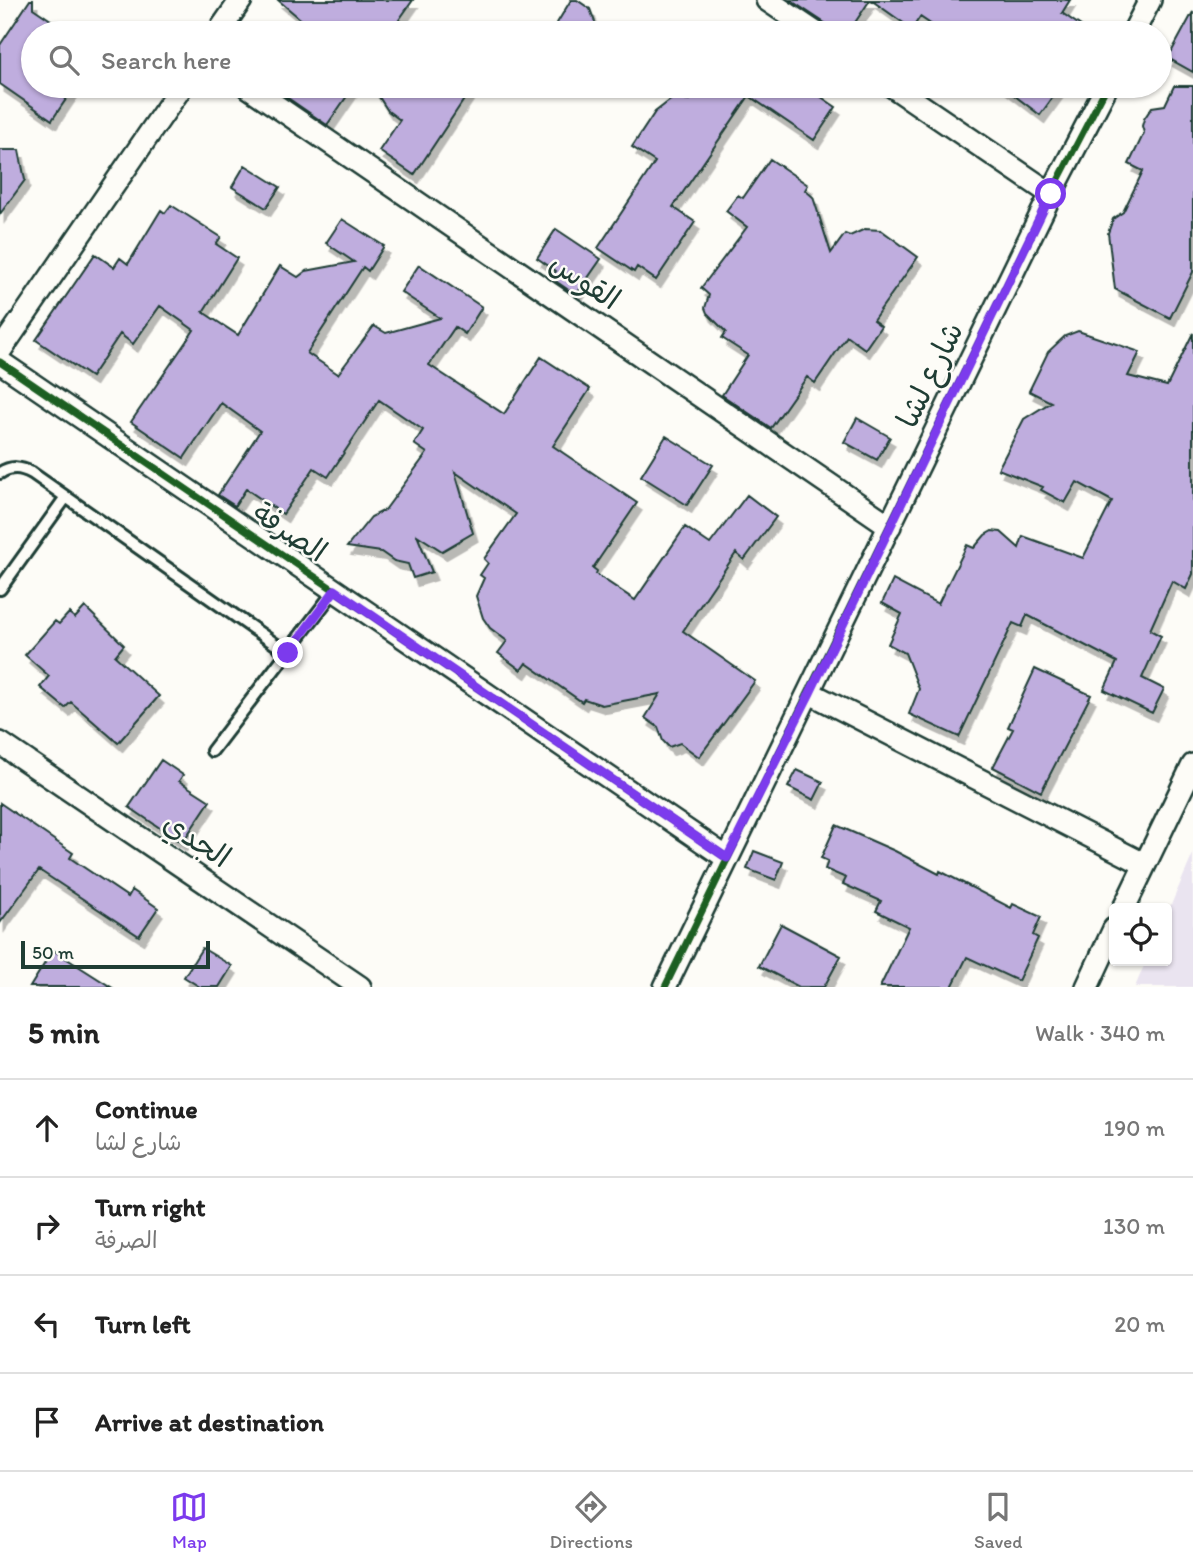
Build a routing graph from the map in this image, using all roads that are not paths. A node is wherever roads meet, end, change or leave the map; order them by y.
1 (241, 0) edge
2 (767, 0) edge
3 (1150, 0) edge
4 (226, 21) edge
5 (798, 21) edge
6 (1139, 21) edge
7 (174, 98) edge
8 (265, 98) edge
9 (910, 98) edge
10 (1101, 98) edge
11 (1051, 194) junction
12 (0, 351) edge
13 (0, 362) edge
14 (0, 473) edge
15 (66, 497) junction
16 (890, 526) junction
17 (0, 589) edge
18 (335, 590) junction
19 (288, 653) junction
20 (810, 693) junction
21 (0, 743) edge
22 (212, 751) dead end
23 (1193, 765) edge
24 (727, 858) junction
25 (1144, 864) junction
26 (1126, 903) edge
27 (1109, 940) edge
28 (360, 987) edge
29 (665, 987) edge
30 (1087, 987) edge

1 - 4 street
2 - 5 street
3 - 6 street
7 - 12 street
8 - 16 street, القوس
9 - 11 street
10 - 11 street, شارع لشا
11 - 16 street, شارع لشا
13 - 18 street, الصرفة
14 - 15 lane
15 - 17 lane
15 - 19 lane
16 - 20 street, شارع لشا
18 - 19 lane
18 - 24 street, الصرفة
19 - 22 lane
20 - 24 street, شارع لشا
20 - 25 street
21 - 28 street, الجدي
23 - 25 street
24 - 29 street, شارع لشا
25 - 26 street
27 - 30 street

